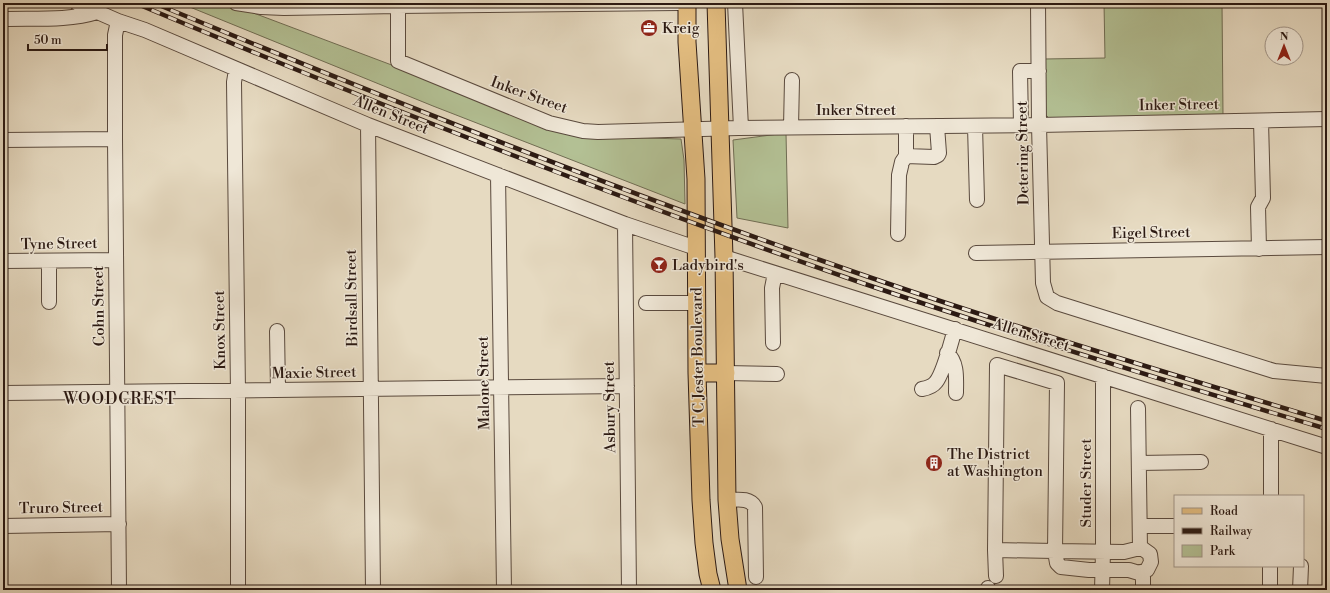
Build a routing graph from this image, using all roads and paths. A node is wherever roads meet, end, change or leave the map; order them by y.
1 (77, 3) edge
2 (236, 3) edge
3 (678, 3) edge
4 (687, 3) edge
5 (716, 3) edge
6 (734, 3) edge
7 (1038, 3) edge
8 (398, 4) edge
9 (98, 12) junction
10 (3, 19) edge
11 (118, 21) junction
12 (236, 70) junction
13 (1038, 71) junction
14 (792, 80) dead end
15 (1327, 120) edge
16 (1261, 121) junction
17 (368, 125) junction
18 (1021, 125) junction
19 (1039, 125) junction
20 (906, 126) junction
21 (937, 126) junction
22 (975, 126) junction
23 (791, 127) junction
24 (741, 128) junction
25 (720, 129) junction
26 (693, 130) junction
27 (115, 139) junction
28 (3, 140) edge
29 (906, 156) junction
30 (498, 175) junction
31 (977, 200) dead end
32 (625, 224) junction
33 (898, 234) dead end
34 (696, 248) junction
35 (1327, 248) edge
36 (1259, 249) junction
37 (1043, 252) junction
38 (976, 253) dead end
39 (724, 257) junction
40 (116, 260) junction
41 (3, 261) edge
42 (49, 261) junction
43 (774, 273) junction
44 (49, 302) dead end
45 (646, 303) dead end
46 (697, 303) junction
47 (955, 329) junction
48 (277, 331) dead end
49 (773, 343) dead end
50 (947, 354) junction
51 (697, 373) junction
52 (726, 373) junction
53 (777, 374) dead end
54 (1103, 376) junction
55 (1327, 376) edge
56 (627, 386) junction
57 (502, 387) junction
58 (371, 388) junction
59 (922, 389) dead end
60 (278, 390) junction
61 (238, 391) junction
62 (117, 392) junction
63 (3, 393) edge
64 (956, 393) dead end
65 (1138, 408) dead end
66 (1272, 429) junction
67 (1327, 447) edge
68 (1201, 462) dead end
69 (1139, 463) junction
70 (1271, 495) edge
71 (701, 500) junction
72 (727, 500) junction
73 (119, 524) junction
74 (3, 526) edge
75 (1140, 526) junction
76 (1174, 526) edge
77 (1140, 549) junction
78 (995, 550) junction
79 (1055, 551) junction
80 (1078, 551) junction
81 (1103, 552) junction
82 (1124, 552) junction
83 (1270, 567) edge
84 (1301, 567) edge
85 (1078, 569) junction
86 (1102, 570) junction
87 (1124, 570) junction
88 (1143, 572) junction
89 (996, 576) dead end
90 (756, 577) dead end
91 (119, 590) edge
92 (238, 590) edge
93 (373, 590) edge
94 (504, 590) edge
95 (629, 590) edge
96 (712, 590) edge
97 (738, 590) edge
98 (1102, 590) edge
99 (1143, 590) edge
100 (1270, 590) edge
101 (1300, 590) edge

1 - 9 street, Allen Street
2 - 8 street
3 - 8 street
4 - 26 main road, T C Jester Boulevard
5 - 25 main road, T C Jester Boulevard
6 - 24 street
7 - 13 street, Detering Street
8 - 26 street, Inker Street
9 - 10 street
9 - 11 street, Allen Street
11 - 12 street, Allen Street
11 - 27 street, Cohn Street
12 - 17 street, Allen Street
12 - 61 street, Knox Street
13 - 18 street
13 - 19 street, Detering Street
14 - 23 street
15 - 16 street, Inker Street
16 - 19 street, Inker Street
16 - 36 street
17 - 30 street, Allen Street
17 - 58 street, Birdsall Street
18 - 19 street, Inker Street
18 - 22 street, Inker Street
19 - 37 street, Detering Street
20 - 21 street, Inker Street
20 - 23 street, Inker Street
20 - 29 street
21 - 22 street, Inker Street
21 - 29 street
22 - 31 street
23 - 24 street, Inker Street
24 - 25 street, Inker Street
25 - 26 street, Inker Street
25 - 39 main road, T C Jester Boulevard
26 - 34 main road, T C Jester Boulevard
27 - 28 street
27 - 40 street, Cohn Street
29 - 33 street
30 - 32 street, Allen Street
30 - 57 street, Malone Street
32 - 34 street, Allen Street
32 - 56 street, Asbury Street
34 - 46 main road, T C Jester Boulevard
35 - 36 street, Eigel Street
36 - 37 street, Eigel Street
37 - 38 street, Eigel Street
37 - 55 street, Detering Street
39 - 43 street, Allen Street
39 - 52 main road, T C Jester Boulevard
40 - 42 street, Tyne Street
40 - 62 street, Cohn Street
41 - 42 street, Tyne Street
42 - 44 street
43 - 47 street, Allen Street
43 - 49 street
45 - 46 street
46 - 51 main road, T C Jester Boulevard
47 - 50 street
47 - 54 street, Allen Street
48 - 60 street
50 - 59 street
50 - 64 street
51 - 52 main road
51 - 71 main road, T C Jester Boulevard
52 - 53 street
52 - 72 main road, T C Jester Boulevard
54 - 66 street, Allen Street
54 - 81 street, Studer Street
56 - 57 street, Maxie Street
56 - 95 street, Asbury Street
57 - 58 street, Maxie Street
57 - 94 street, Malone Street
58 - 60 street, Maxie Street
58 - 93 street, Birdsall Street
60 - 61 street, Maxie Street
61 - 62 street, Maxie Street
61 - 92 street, Knox Street
62 - 63 street, Maxie Street
62 - 73 street, Cohn Street
65 - 69 street
66 - 67 street, Allen Street
66 - 70 street
68 - 69 street
69 - 75 street
71 - 72 main road
71 - 96 main road, T C Jester Boulevard
72 - 90 street
72 - 97 main road, T C Jester Boulevard
73 - 74 street, Truro Street
73 - 91 street, Cohn Street
75 - 76 street
75 - 77 street
77 - 82 street
77 - 88 street
78 - 79 street
78 - 79 street
78 - 89 street
79 - 80 street
79 - 85 street
80 - 81 street
80 - 85 street
81 - 82 street
81 - 86 street, Studer Street
82 - 87 street
83 - 100 street
84 - 101 street
85 - 86 street
86 - 87 street
86 - 98 street, Studer Street
87 - 88 street
88 - 99 street

